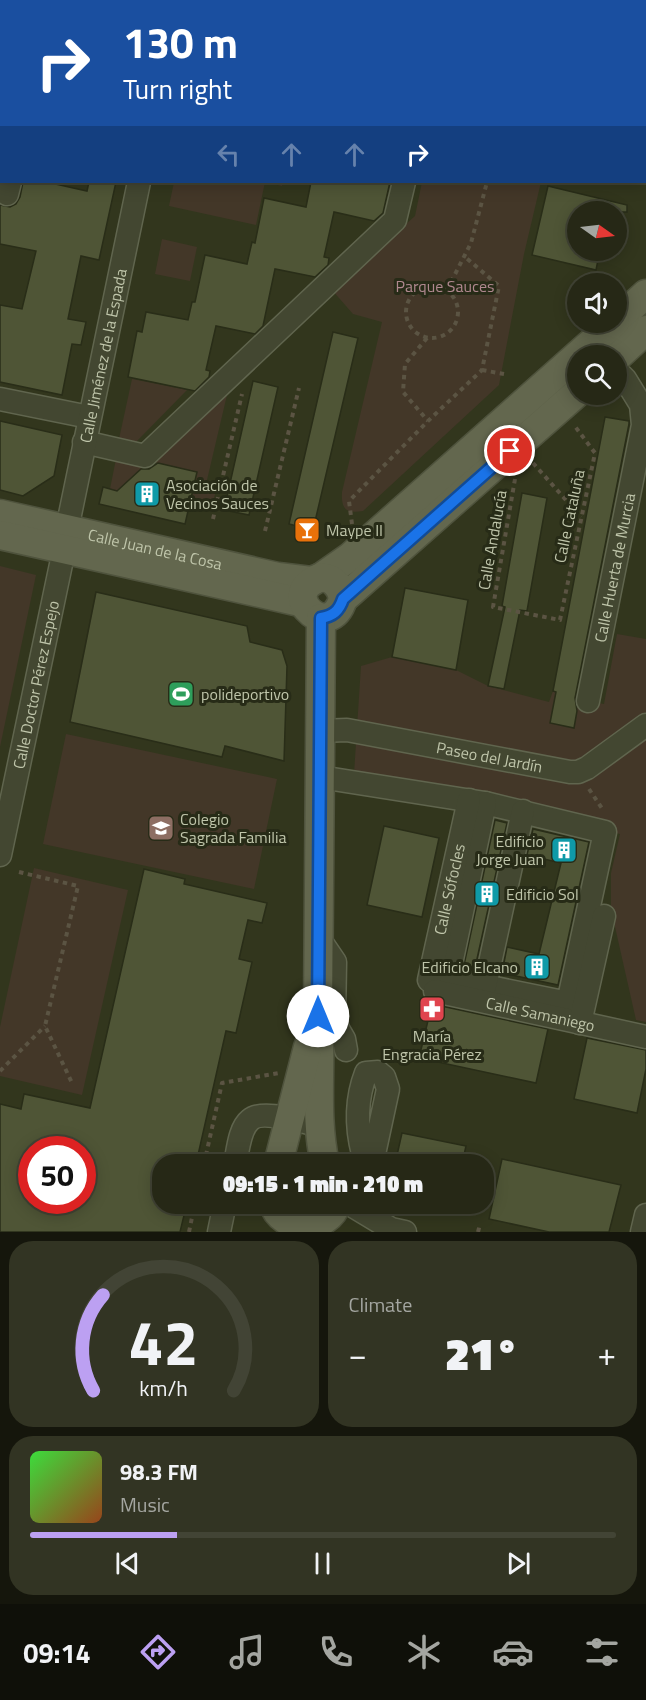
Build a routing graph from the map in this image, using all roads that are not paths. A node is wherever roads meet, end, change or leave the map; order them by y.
1 (139, 183) edge
2 (404, 183) edge
3 (646, 294) edge
4 (627, 312) edge
5 (646, 330) edge
6 (604, 333) edge
7 (627, 347) edge
8 (627, 382) edge
9 (0, 399) edge
10 (567, 402) edge
11 (89, 417) junction
12 (84, 442) junction
13 (640, 469) edge
14 (0, 514) edge
15 (0, 535) edge
16 (65, 539) junction
17 (350, 557) junction
18 (278, 576) junction
19 (314, 595) junction
20 (588, 701) dead end
21 (646, 725) edge
22 (320, 731) junction
23 (320, 777) junction
24 (477, 801) junction
25 (523, 811) junction
26 (0, 855) edge
27 (603, 916) dead end
28 (318, 937) junction
29 (432, 985) joint
30 (485, 986) junction
31 (318, 1016) junction
32 (580, 1023) junction
33 (646, 1037) edge
34 (333, 1051) junction
35 (366, 1073) dead end
36 (290, 1119) junction
37 (318, 1125) junction
38 (237, 1154) edge
39 (281, 1154) edge
40 (324, 1154) edge
41 (223, 1214) edge
42 (268, 1214) edge
43 (277, 1214) edge
44 (333, 1214) edge
45 (364, 1214) edge
46 (646, 1215) edge
47 (323, 1230) edge
48 (390, 1231) edge
49 (219, 1232) edge
50 (261, 1232) edge
51 (642, 1232) edge

1 - 11 street, Calle Jiménez de la Espada
2 - 12 street
3 - 4 main road
5 - 7 main road
6 - 17 main road
8 - 13 street, Calle Huerta de Murcia
9 - 11 street
10 - 19 main road
11 - 12 street, Calle Jiménez de la Espada
12 - 16 street, Calle Jiménez de la Espada
13 - 20 street, Calle Huerta de Murcia
14 - 16 main road, Calle Juan de la Cosa
15 - 16 main road, Calle Juan de la Cosa
16 - 18 main road, Calle Juan de la Cosa
16 - 19 main road, Calle Juan de la Cosa
16 - 26 street, Calle Doctor Pérez Espejo
17 - 18 main road
17 - 19 main road
18 - 19 main road, Calle Juan de la Cosa
19 - 22 main road
21 - 22 street, Paseo del Jardín
22 - 23 main road
23 - 24 street
23 - 28 main road
24 - 25 street
24 - 29 street, Calle Sófocles
24 - 30 street
25 - 30 street
25 - 30 street
27 - 32 street
28 - 31 main road
28 - 34 street
29 - 32 street, Calle Samaniego
31 - 34 main road
31 - 36 main road
32 - 33 street, Calle Samaniego
34 - 35 street
34 - 37 main road
36 - 37 street
36 - 38 street
36 - 39 main road
37 - 40 main road
41 - 49 street
42 - 50 main road
43 - 47 main road
44 - 47 main road
45 - 48 street
46 - 51 street

